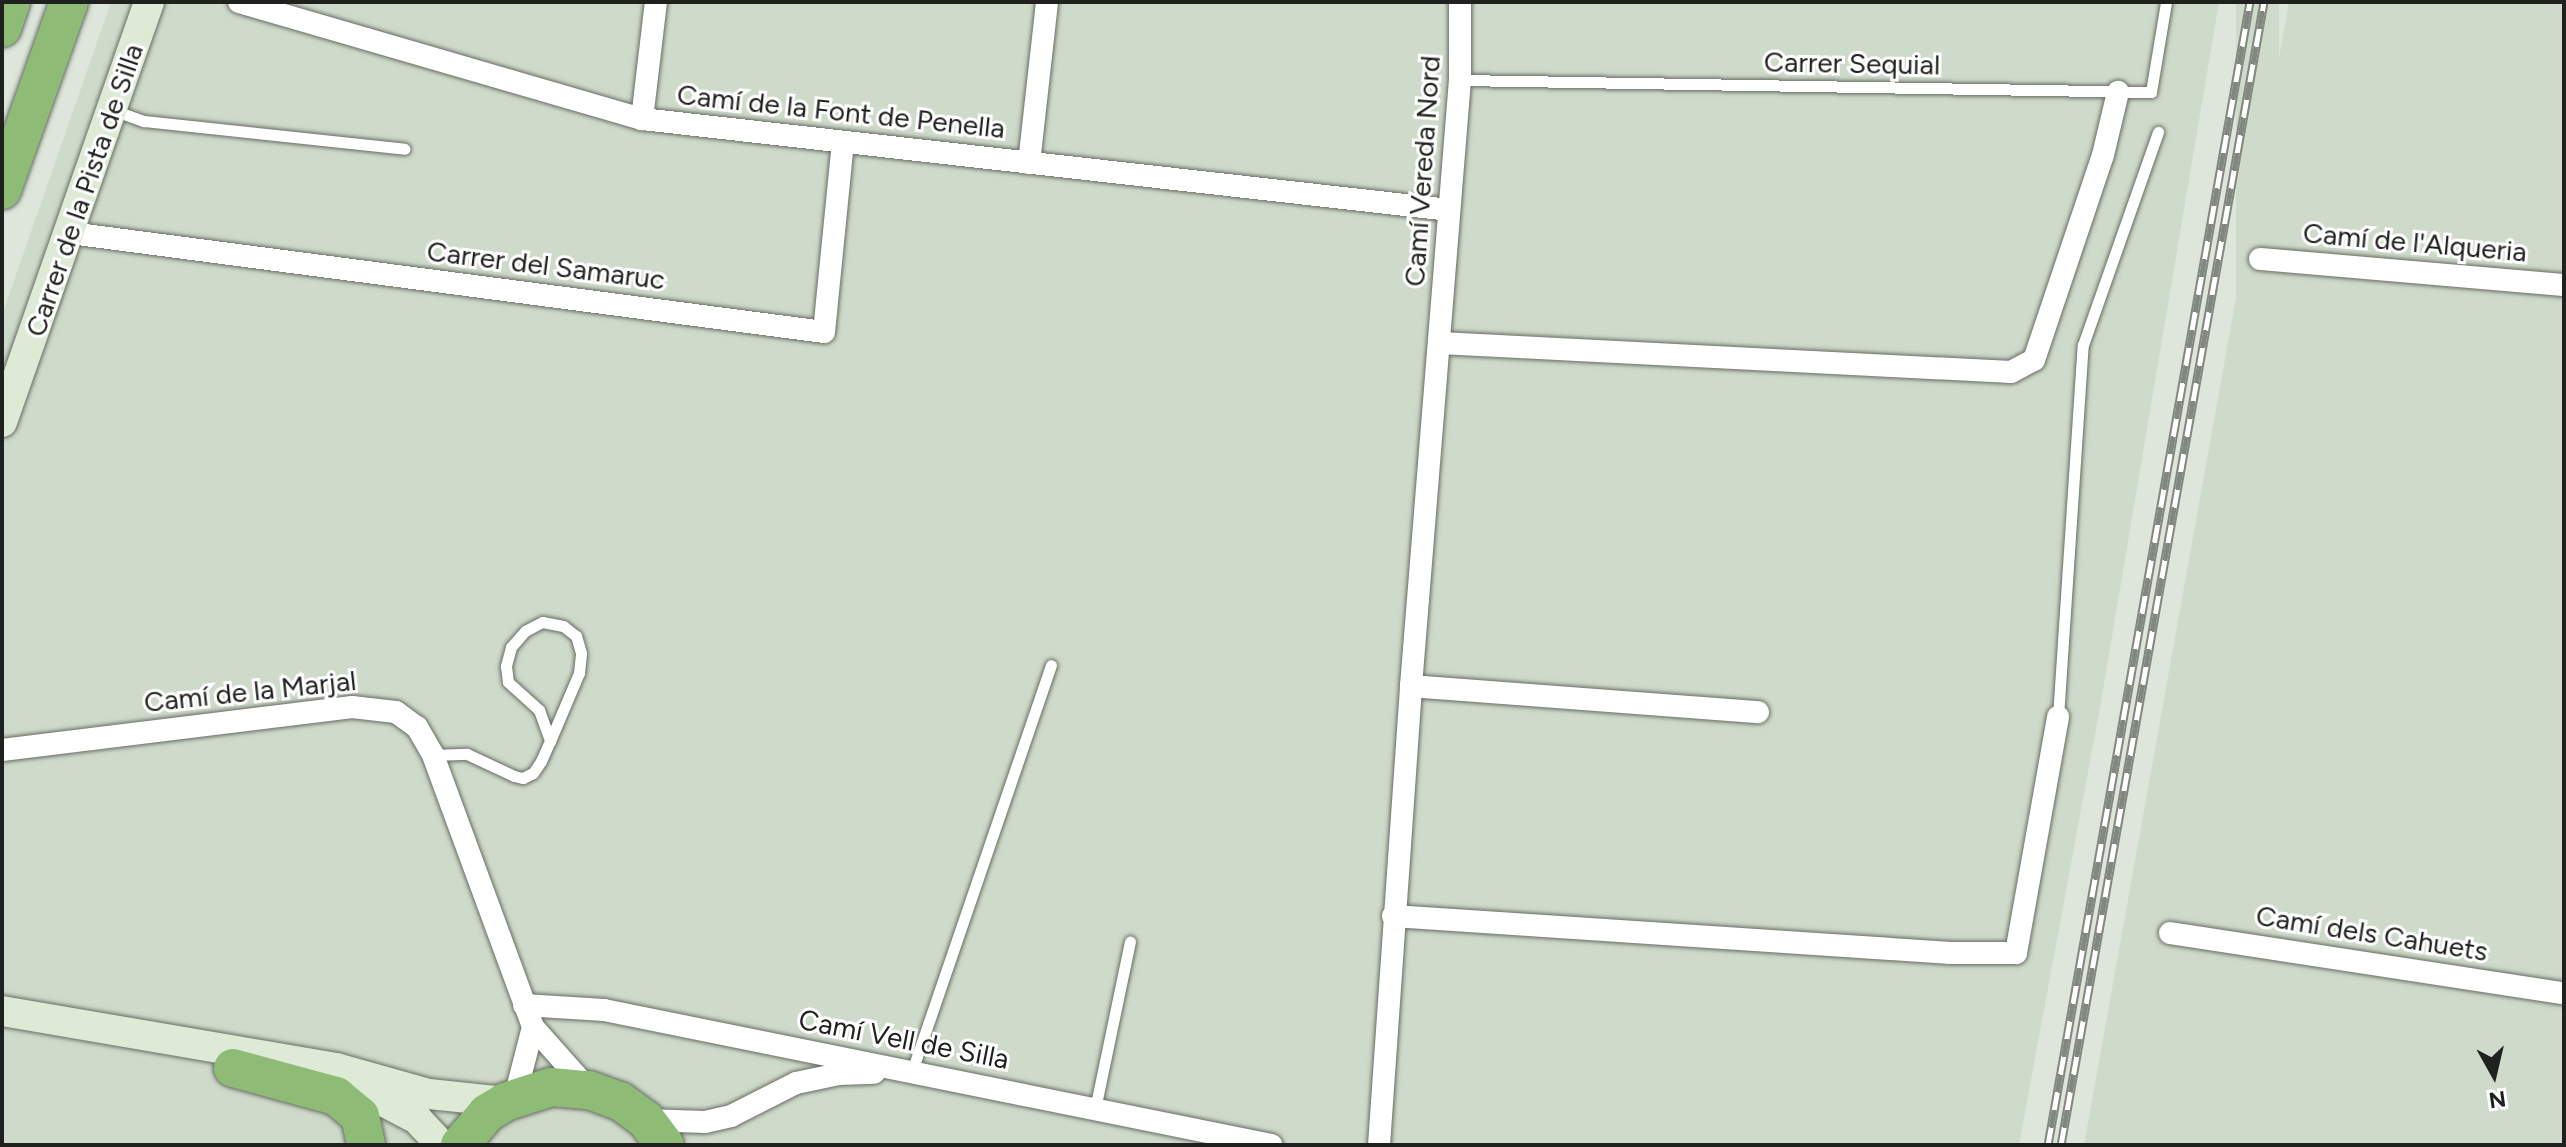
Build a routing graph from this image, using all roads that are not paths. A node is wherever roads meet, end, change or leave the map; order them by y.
1 (11, 2) edge
2 (69, 2) edge
3 (149, 2) edge
4 (239, 2) edge
5 (656, 2) edge
6 (1047, 2) edge
7 (1460, 2) edge
8 (2166, 2) edge
9 (2, 28) edge
10 (1460, 80) junction
11 (2118, 92) junction
12 (113, 110) junction
13 (642, 119) junction
14 (2158, 132) dead end
15 (843, 142) junction
16 (405, 149) dead end
17 (1029, 163) junction
18 (2, 190) edge
19 (1449, 210) junction
20 (70, 233) junction
21 (2260, 259) dead end
22 (2564, 285) edge
23 (1440, 343) junction
24 (2, 422) edge
25 (1051, 665) dead end
26 (1411, 686) junction
27 (1758, 712) dead end
28 (2058, 717) joint
29 (550, 741) junction
30 (2, 749) edge
31 (433, 755) junction
32 (1393, 916) junction
33 (2170, 933) dead end
34 (1130, 942) dead end
35 (2564, 993) edge
36 (524, 1005) junction
37 (2, 1011) edge
38 (533, 1027) junction
39 (2, 1030) edge
40 (233, 1068) junction
41 (912, 1071) junction
42 (589, 1090) junction
43 (510, 1099) junction
44 (1095, 1109) junction
45 (656, 1133) edge
46 (366, 1145) edge
47 (441, 1145) edge
48 (460, 1145) edge
49 (1271, 1145) edge
50 (1379, 1145) edge

1 - 9 highway
2 - 18 highway
3 - 12 street, Carrer de la Pista de Silla
4 - 13 street, Camí de la Font de Penella
5 - 13 street
6 - 17 street
7 - 10 street, Camí Vereda Nord
8 - 11 lane, Carrer Sequial
10 - 11 lane, Carrer Sequial
10 - 19 street, Camí Vereda Nord
11 - 23 street
12 - 16 lane
12 - 20 street, Carrer de la Pista de Silla
13 - 15 street, Camí de la Font de Penella
14 - 28 lane
15 - 17 street, Camí de la Font de Penella
15 - 20 street, Carrer del Samaruc
17 - 19 street, Camí de la Font de Penella
19 - 23 street, Camí Vereda Nord
20 - 24 street, Carrer de la Pista de Silla
21 - 22 street, Camí de l'Alqueria
23 - 26 street, Camí Vereda Nord
25 - 41 lane
26 - 27 street
26 - 32 street
28 - 32 street
29 - 29 lane
29 - 31 lane
30 - 31 street, Camí de la Marjal
31 - 36 street, Camí de la Marjal
32 - 50 street
33 - 35 street, Camí dels Cahuets
34 - 44 lane
36 - 38 street, Camí de la Marjal
36 - 41 street, Camí Vell de Silla
37 - 43 street
38 - 42 street, Camí de la Marjal
38 - 43 street
39 - 40 street
40 - 46 highway
40 - 47 street
41 - 44 street, Camí Vell de Silla
41 - 45 street
42 - 43 highway
42 - 45 highway
43 - 48 highway
44 - 49 street, Camí Vell de Silla

